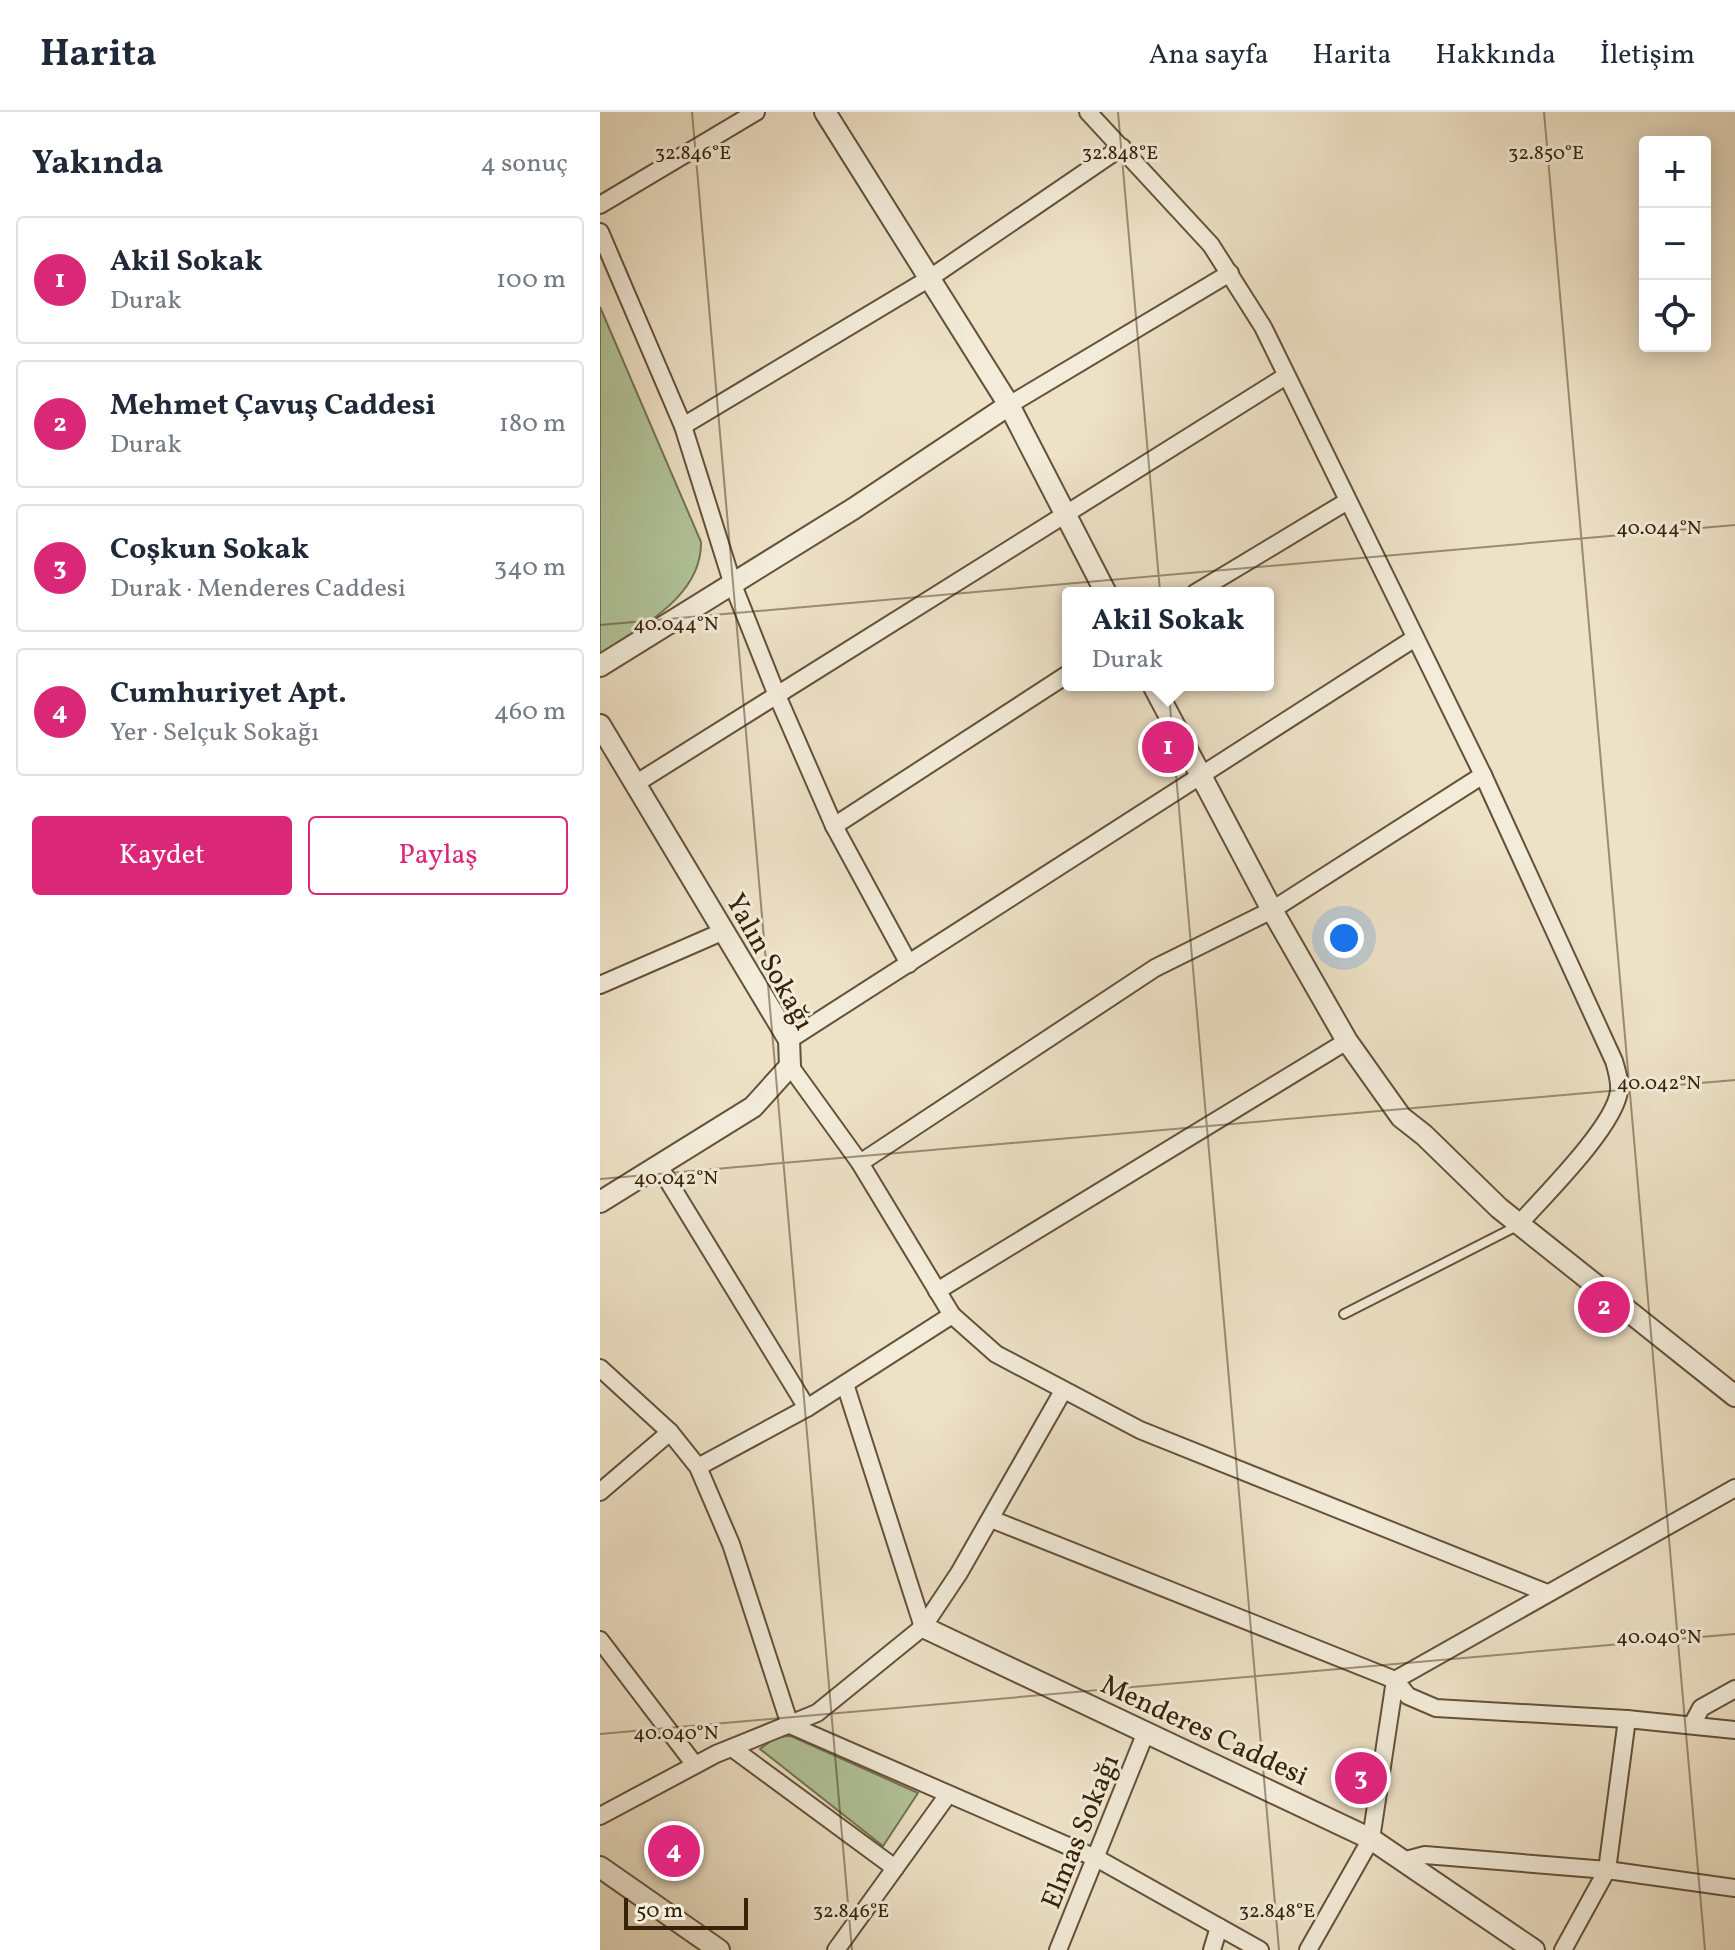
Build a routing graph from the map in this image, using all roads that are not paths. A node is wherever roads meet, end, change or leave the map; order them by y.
1 (756, 112) edge
2 (825, 112) edge
3 (1088, 112) edge
4 (1122, 147) junction
5 (600, 205) edge
6 (600, 232) edge
7 (1230, 273) junction
8 (930, 278) junction
9 (1286, 376) junction
10 (1009, 405) junction
11 (683, 426) junction
12 (1346, 502) junction
13 (1067, 512) junction
14 (733, 585) junction
15 (1103, 587) edge
16 (1205, 587) edge
17 (1415, 638) junction
18 (600, 666) edge
19 (1062, 678) edge
20 (1156, 691) edge
21 (776, 693) junction
22 (600, 725) edge
23 (1199, 775) junction
24 (1483, 775) junction
25 (635, 784) junction
26 (834, 826) junction
27 (1272, 910) junction
28 (724, 931) junction
29 (909, 964) junction
30 (600, 985) edge
31 (789, 1040) junction
32 (1347, 1041) junction
33 (790, 1066) junction
34 (860, 1163) junction
35 (659, 1166) junction
36 (600, 1202) edge
37 (1519, 1224) junction
38 (937, 1291) junction
39 (1344, 1314) dead end
40 (952, 1315) junction
41 (600, 1368) edge
42 (845, 1384) junction
43 (1063, 1391) junction
44 (1735, 1396) edge
45 (807, 1408) junction
46 (670, 1432) junction
47 (698, 1467) junction
48 (1735, 1488) edge
49 (600, 1492) edge
50 (991, 1519) junction
51 (1547, 1593) junction
52 (923, 1627) junction
53 (600, 1640) edge
54 (1395, 1680) junction
55 (1735, 1689) edge
56 (1627, 1719) junction
57 (790, 1725) junction
58 (1692, 1725) junction
59 (1735, 1730) edge
60 (1146, 1732) junction
61 (732, 1748) junction
62 (695, 1765) junction
63 (947, 1796) junction
64 (600, 1816) edge
65 (1371, 1839) junction
66 (1098, 1859) junction
67 (1402, 1861) junction
68 (600, 1867) edge
69 (895, 1868) junction
70 (1607, 1870) junction
71 (1735, 1888) edge
72 (1219, 1927) junction
73 (719, 1950) edge
74 (836, 1950) edge
75 (1058, 1950) edge
76 (1212, 1950) edge
77 (1260, 1950) edge
78 (1308, 1950) edge
79 (1534, 1950) edge
80 (1563, 1950) edge

1 - 5 street
2 - 8 street
3 - 4 street
4 - 7 street
4 - 8 street
6 - 11 street
7 - 9 street
7 - 10 street
8 - 10 street
8 - 11 street
9 - 12 street
9 - 13 street
10 - 13 street
10 - 14 street
11 - 14 street
12 - 16 street
12 - 17 street
13 - 15 street
13 - 21 street
14 - 18 street
14 - 21 street
17 - 23 street
17 - 24 street
19 - 26 street
20 - 23 street
21 - 25 street
21 - 26 street
22 - 25 street, Yalın Sokağı
23 - 27 street
23 - 29 street
24 - 27 street
24 - 37 street
25 - 28 street, Yalın Sokağı
26 - 29 street
27 - 32 street
27 - 34 street
28 - 30 street
28 - 31 street, Yalın Sokağı
29 - 31 street
31 - 33 street, Yalın Sokağı
32 - 37 street
32 - 38 street
33 - 34 street
33 - 35 street, Yalın Sokağı
34 - 38 street
35 - 36 street, Yalın Sokağı
35 - 45 street
37 - 39 lane
37 - 44 street
38 - 40 street
40 - 42 street
40 - 43 street
41 - 46 street
42 - 45 street
42 - 52 street
43 - 50 street
43 - 51 street
45 - 47 street
46 - 47 street
46 - 49 street
47 - 57 street
48 - 51 street
50 - 52 street
50 - 54 street
51 - 54 street
52 - 57 street
52 - 60 street, Menderes Caddesi
53 - 62 street
54 - 56 street
54 - 65 street
55 - 58 street
56 - 58 street
56 - 70 street
57 - 61 street
57 - 63 street
58 - 59 street
60 - 65 street, Menderes Caddesi
60 - 66 street, Elmas Sokağı
61 - 62 street
61 - 69 street
62 - 64 street
63 - 66 street
63 - 69 street
65 - 67 street, Menderes Caddesi
65 - 78 street
66 - 72 street
66 - 75 street, Elmas Sokağı
67 - 70 street
67 - 79 street, Menderes Caddesi
68 - 73 street
69 - 74 street
70 - 71 street
70 - 80 street
72 - 76 street
72 - 77 street

